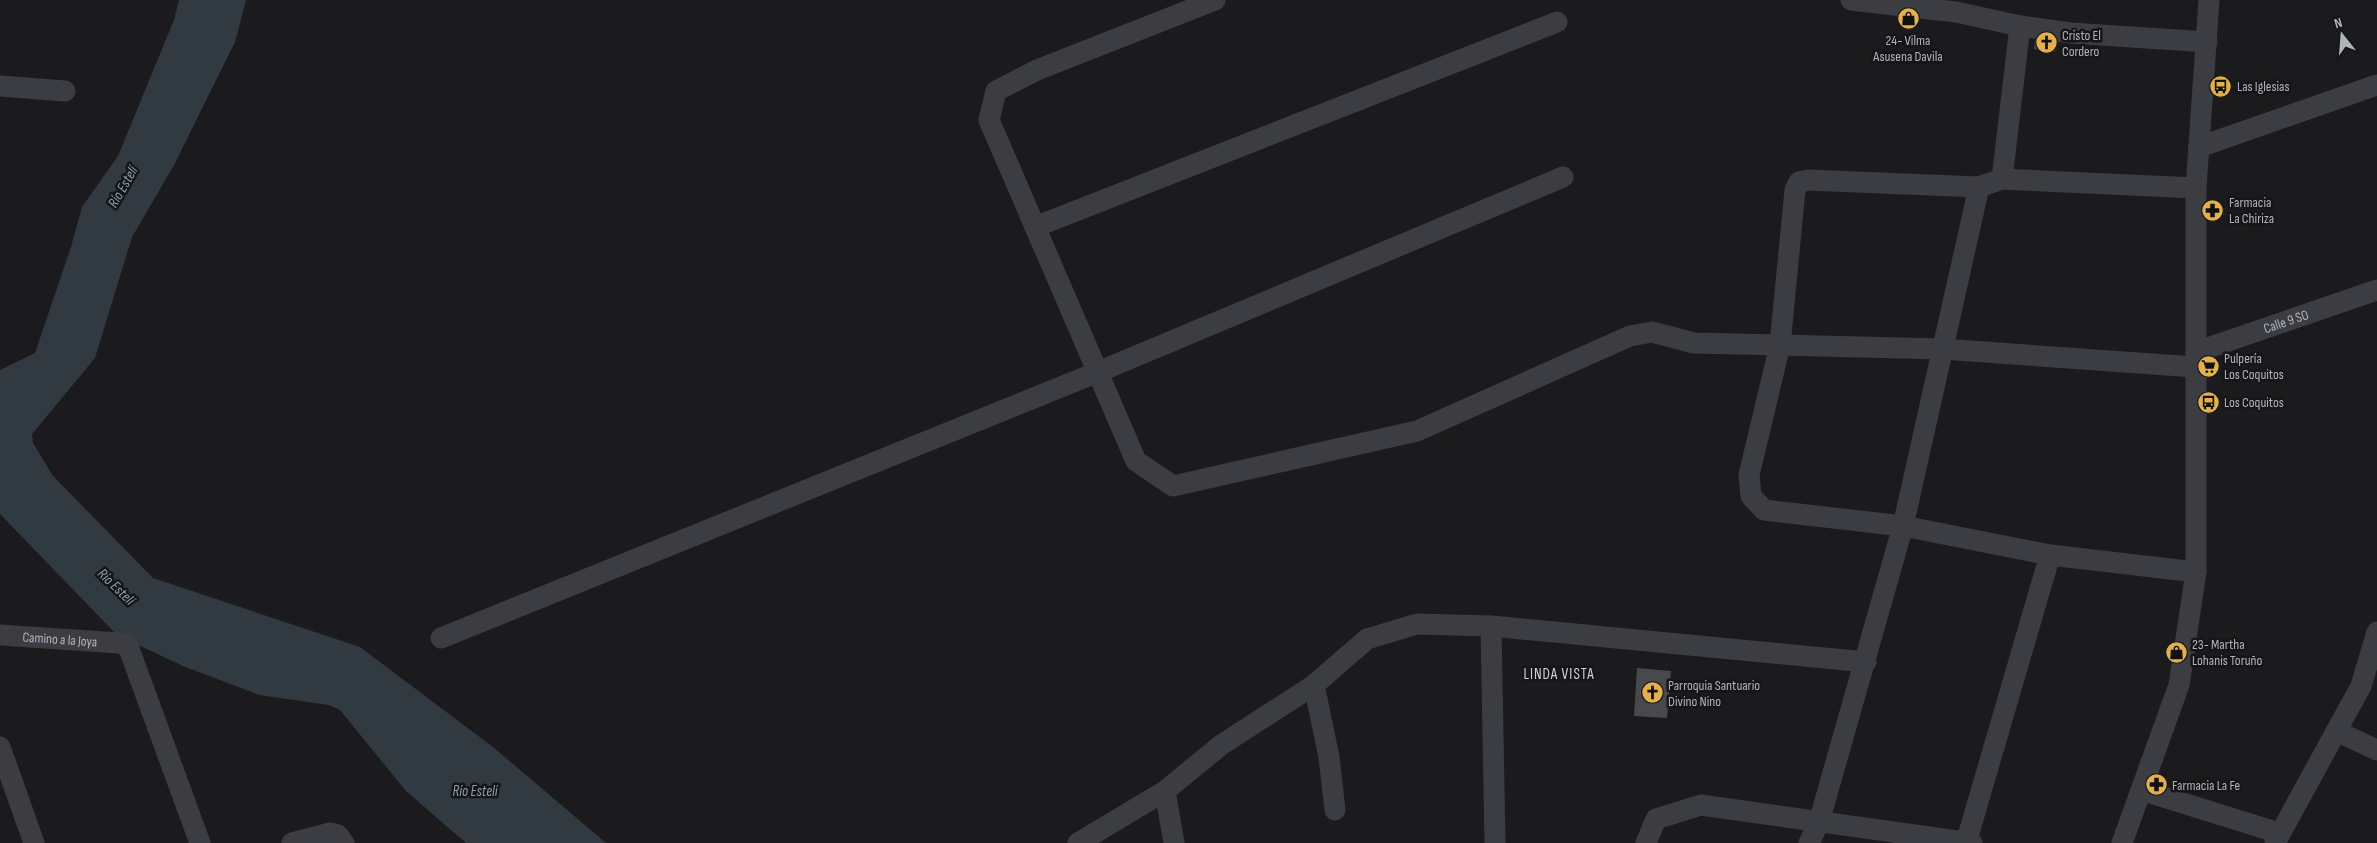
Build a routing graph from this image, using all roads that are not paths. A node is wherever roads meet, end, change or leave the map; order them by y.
1 (1215, 0) edge
2 (1851, 0) edge
3 (2209, 0) edge
4 (1878, 2) edge
5 (1956, 6) edge
6 (1557, 22) dead end
7 (2020, 26) junction
8 (2207, 42) junction
9 (2377, 85) edge
10 (0, 86) edge
11 (65, 91) dead end
12 (2199, 147) junction
13 (1563, 177) dead end
14 (2002, 179) junction
15 (1980, 187) junction
16 (2196, 188) junction
17 (1035, 227) junction
18 (2377, 290) edge
19 (1780, 345) junction
20 (1942, 350) junction
21 (2196, 360) junction
22 (1098, 372) junction
23 (1903, 526) junction
24 (2050, 555) junction
25 (2196, 572) junction
26 (1491, 626) junction
27 (2377, 632) edge
28 (0, 635) edge
29 (441, 638) dead end
30 (1866, 662) junction
31 (1314, 685) junction
32 (2369, 686) edge
33 (2336, 731) junction
34 (0, 747) edge
35 (2377, 750) edge
36 (2141, 790) junction
37 (1166, 791) junction
38 (1335, 810) dead end
39 (1819, 822) junction
40 (2277, 838) edge
41 (34, 843) edge
42 (200, 843) edge
43 (292, 843) edge
44 (344, 843) edge
45 (1078, 843) edge
46 (1174, 843) edge
47 (1495, 843) edge
48 (1646, 843) edge
49 (1809, 843) edge
50 (1968, 843) edge
51 (2122, 843) edge

1 - 17 street
2 - 4 street
3 - 8 street
4 - 5 street
5 - 7 street
6 - 17 street
7 - 8 street
7 - 14 street
8 - 12 street
9 - 12 street
10 - 11 street
12 - 16 street
13 - 22 street
14 - 15 street
14 - 16 street
15 - 19 street
15 - 20 street
16 - 21 street
17 - 22 street
18 - 21 street, Calle 9 SO
19 - 20 street
19 - 22 street
19 - 23 street
20 - 21 street
20 - 23 street
21 - 25 street
22 - 29 street
23 - 24 street
23 - 30 street
24 - 25 street
24 - 50 street
25 - 36 street
26 - 30 street
26 - 31 street
26 - 47 street
27 - 32 street
28 - 42 street, Camino a la Joya
30 - 39 street
31 - 37 street
31 - 38 street
32 - 33 street
33 - 35 street
33 - 40 street
34 - 41 street
36 - 40 street
36 - 51 street
37 - 45 street
37 - 46 street
39 - 48 street
39 - 49 street
39 - 50 street
43 - 44 street

